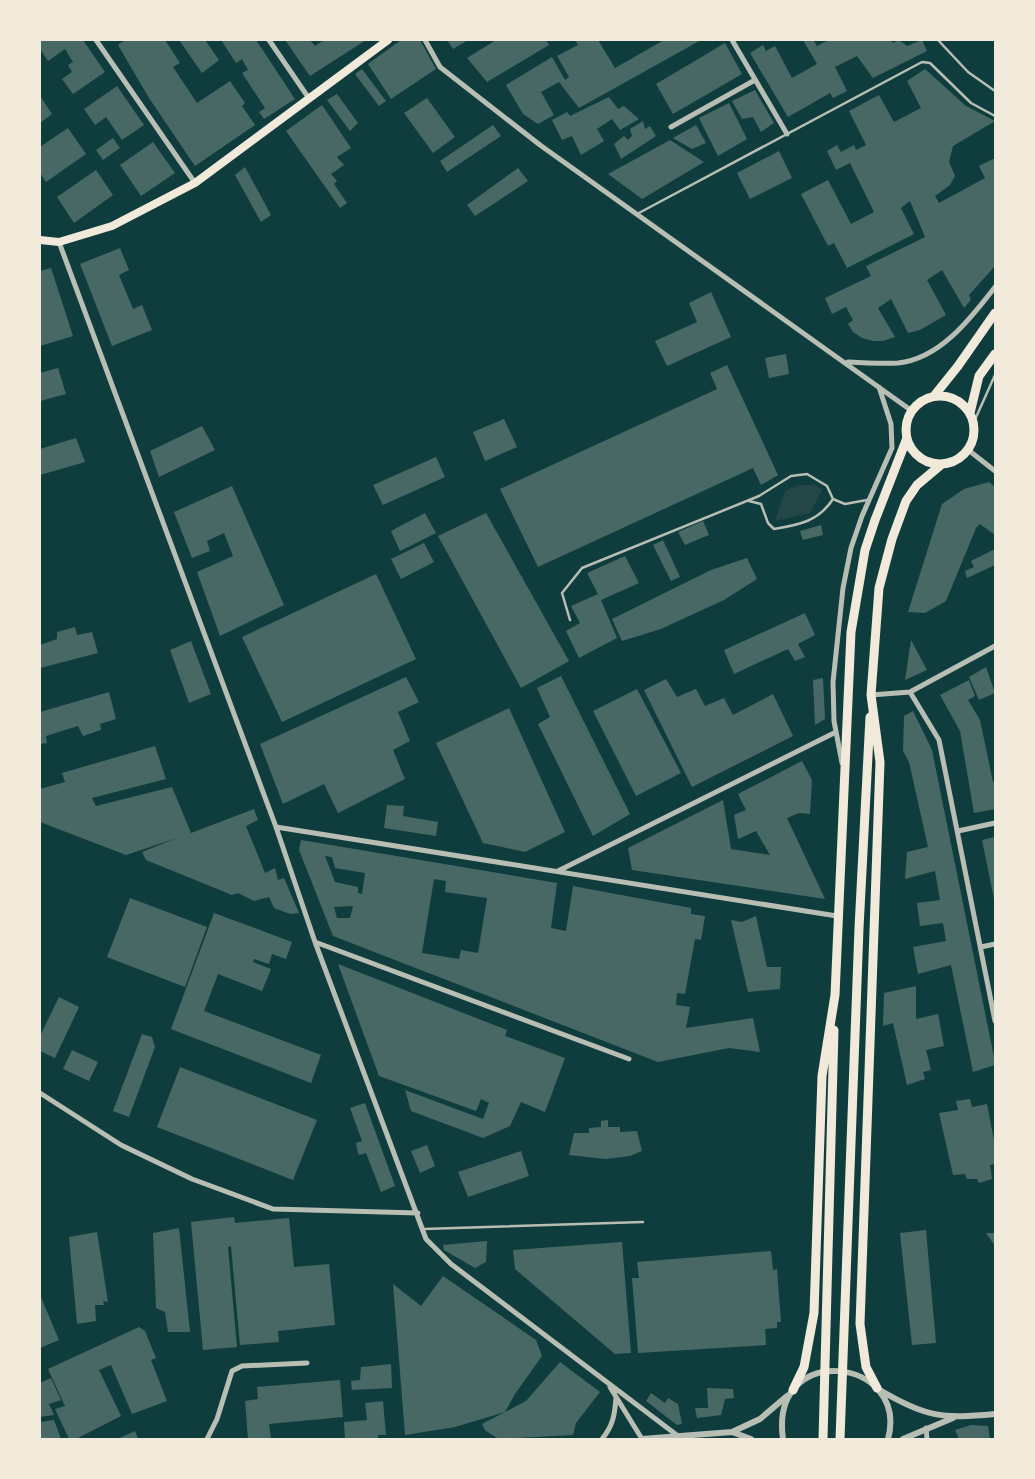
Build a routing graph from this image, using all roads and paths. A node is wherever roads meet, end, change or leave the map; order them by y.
1 (96, 40) edge
2 (269, 40) edge
3 (388, 40) edge
4 (425, 40) edge
5 (732, 40) edge
6 (938, 40) edge
7 (755, 80) junction
8 (995, 91) edge
9 (308, 97) junction
10 (995, 116) edge
11 (671, 127) dead end
12 (787, 134) junction
13 (195, 183) junction
14 (637, 214) junction
15 (40, 240) edge
16 (59, 242) junction
17 (995, 287) edge
18 (995, 313) edge
19 (995, 354) edge
20 (847, 362) junction
21 (995, 376) edge
22 (879, 386) junction
23 (934, 396) junction
24 (912, 411) junction
25 (970, 414) junction
26 (974, 424) junction
27 (907, 438) junction
28 (967, 450) junction
29 (942, 464) junction
30 (995, 471) edge
31 (832, 498) junction
32 (869, 500) junction
33 (747, 501) junction
34 (570, 620) dead end
35 (995, 646) edge
36 (910, 692) junction
37 (871, 695) junction
38 (836, 732) junction
39 (843, 768) junction
40 (995, 823) edge
41 (276, 827) junction
42 (958, 831) junction
43 (558, 871) junction
44 (837, 916) junction
45 (315, 942) junction
46 (995, 944) edge
47 (981, 947) junction
48 (835, 995) junction
49 (995, 1021) edge
50 (629, 1059) dead end
51 (40, 1092) edge
52 (418, 1213) junction
53 (643, 1222) dead end
54 (424, 1229) junction
55 (307, 1363) dead end
56 (825, 1372) junction
57 (609, 1384) junction
58 (877, 1388) junction
59 (793, 1390) junction
60 (616, 1397) junction
61 (995, 1414) edge
62 (955, 1417) junction
63 (926, 1428) junction
64 (732, 1432) junction
65 (678, 1436) junction
66 (207, 1439) edge
67 (602, 1439) edge
68 (642, 1439) edge
69 (751, 1439) edge
70 (783, 1439) edge
71 (823, 1439) edge
72 (840, 1439) edge
73 (888, 1439) edge
74 (903, 1439) edge
75 (927, 1439) edge

1 - 13 street
2 - 9 street
3 - 9 main road
4 - 14 street
5 - 7 street
6 - 8 lane
7 - 11 street
7 - 12 street
9 - 13 main road
10 - 12 lane
12 - 14 lane
13 - 16 main road
14 - 20 street
15 - 16 main road
16 - 41 street
17 - 20 street
18 - 23 highway
19 - 25 highway
20 - 22 street
21 - 26 lane
22 - 24 street
22 - 32 street
23 - 24 highway
23 - 25 highway
24 - 27 highway
25 - 26 highway
26 - 28 highway
27 - 29 highway
27 - 39 highway
28 - 29 highway
28 - 30 street
29 - 37 highway
31 - 32 lane
31 - 33 lane
31 - 33 lane
32 - 38 street
33 - 34 lane
35 - 36 street
36 - 37 street
36 - 42 street
37 - 58 highway
37 - 72 highway
38 - 39 street
38 - 43 street
39 - 44 highway
40 - 42 street
41 - 43 street
41 - 45 street
42 - 47 street
43 - 44 street
44 - 48 highway
45 - 50 street
45 - 52 street
46 - 47 street
47 - 49 street
48 - 56 highway
48 - 59 highway
51 - 52 street
52 - 54 street
53 - 54 lane
54 - 57 street
55 - 66 street
56 - 58 street
56 - 59 street
56 - 71 highway
57 - 60 street
57 - 65 street
58 - 62 street
58 - 73 street
59 - 64 street
59 - 70 street
60 - 67 street
60 - 68 street
61 - 62 street
62 - 63 street
63 - 74 street
63 - 75 street
64 - 65 street
64 - 69 street
65 - 68 street

